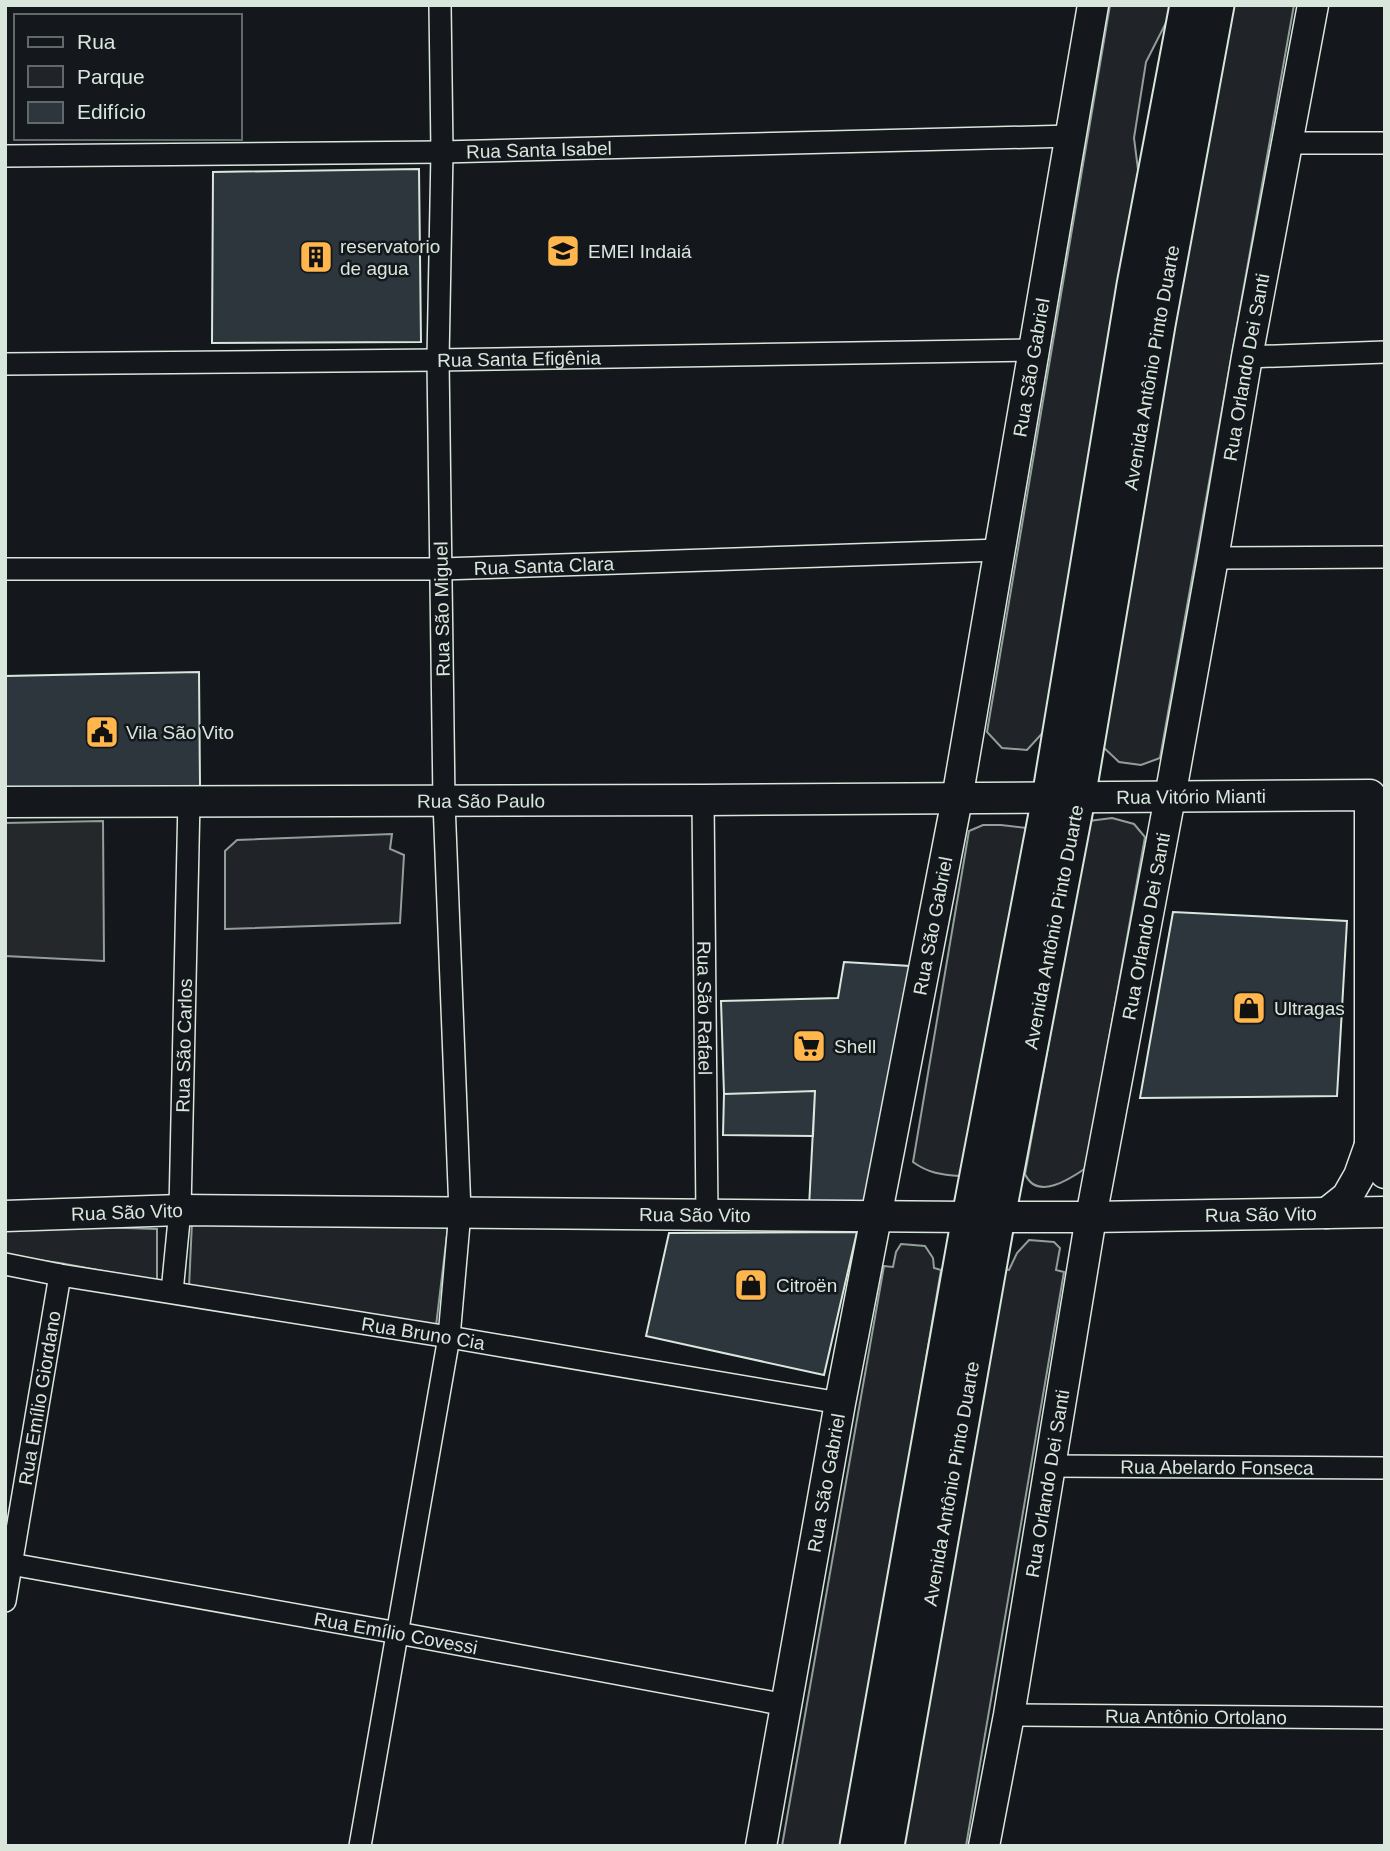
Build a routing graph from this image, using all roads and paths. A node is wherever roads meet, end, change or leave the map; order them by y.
1 (440, 5) edge
2 (1093, 5) edge
3 (1187, 5) edge
4 (1217, 5) edge
5 (1313, 5) edge
6 (1071, 136) junction
7 (1385, 142) edge
8 (1286, 143) junction
9 (442, 152) junction
10 (5, 156) edge
11 (1035, 350) junction
12 (1385, 352) edge
13 (1247, 357) junction
14 (438, 360) junction
15 (5, 364) edge
16 (1000, 550) junction
17 (1385, 557) edge
18 (1213, 558) junction
19 (5, 569) edge
20 (442, 569) junction
21 (1377, 795) edge
22 (1170, 797) junction
23 (1063, 798) junction
24 (957, 799) junction
25 (189, 800) junction
26 (703, 800) junction
27 (5, 802) edge
28 (444, 802) junction
29 (1370, 1145) junction
30 (1385, 1173) edge
31 (180, 1210) junction
32 (460, 1212) junction
33 (1385, 1212) edge
34 (1327, 1213) junction
35 (5, 1216) edge
36 (707, 1216) junction
37 (875, 1217) junction
38 (983, 1217) junction
39 (1091, 1217) junction
40 (5, 1264) edge
41 (60, 1275) junction
42 (172, 1292) junction
43 (449, 1336) junction
44 (840, 1404) junction
45 (1049, 1466) junction
46 (1385, 1468) edge
47 (8, 1564) edge
48 (5, 1601) edge
49 (398, 1633) junction
50 (786, 1705) junction
51 (1009, 1715) junction
52 (1385, 1718) edge
53 (360, 1846) edge
54 (761, 1846) edge
55 (857, 1846) edge
56 (887, 1846) edge
57 (984, 1846) edge

1 - 9 street, Rua São Miguel
2 - 6 main road, Rua São Gabriel
3 - 23 main road, Avenida Antônio Pinto Duarte
4 - 23 main road, Avenida Antônio Pinto Duarte
5 - 8 main road, Rua Orlando Dei Santi
6 - 9 street, Rua Santa Isabel
6 - 11 main road, Rua São Gabriel
7 - 8 street
8 - 13 main road, Rua Orlando Dei Santi
9 - 10 street, Rua Santa Isabel
9 - 14 street, Rua São Miguel
11 - 14 street, Rua Santa Efigênia
11 - 16 main road, Rua São Gabriel
12 - 13 street
13 - 18 main road, Rua Orlando Dei Santi
14 - 15 street, Rua Santa Efigênia
14 - 20 street, Rua São Miguel
16 - 20 street, Rua Santa Clara
16 - 24 main road, Rua São Gabriel
17 - 18 street
18 - 22 main road, Rua Orlando Dei Santi
19 - 20 street, Rua Santa Clara
20 - 28 street, Rua São Miguel
21 - 22 main road, Rua Vitório Mianti
21 - 29 main road
22 - 23 main road, Rua Vitório Mianti
22 - 39 main road, Rua Orlando Dei Santi
23 - 24 main road, Rua Vitório Mianti
23 - 38 main road, Avenida Antônio Pinto Duarte
24 - 26 main road, Rua São Paulo
24 - 37 main road, Rua São Gabriel
25 - 27 main road, Rua São Paulo
25 - 28 main road, Rua São Paulo
25 - 31 street, Rua São Carlos
26 - 28 main road, Rua São Paulo
26 - 36 street, Rua São Rafael
28 - 32 street, Rua São Miguel
29 - 30 main road
29 - 34 main road
31 - 32 main road, Rua São Vito
31 - 35 main road, Rua São Vito
31 - 42 street, Rua São Carlos
32 - 36 main road, Rua São Vito
32 - 43 street, Rua São Miguel
33 - 34 main road, Rua São Vito
34 - 39 main road, Rua São Vito
36 - 37 main road, Rua São Vito
37 - 38 main road, Rua São Vito
37 - 44 main road, Rua São Gabriel
38 - 39 main road, Rua São Vito
38 - 55 main road, Avenida Antônio Pinto Duarte
38 - 56 main road, Avenida Antônio Pinto Duarte
39 - 45 main road, Rua Orlando Dei Santi
40 - 41 street, Rua Bruno Cia
41 - 42 street, Rua Bruno Cia
41 - 47 street, Rua Emílio Giordano
42 - 43 street, Rua Bruno Cia
43 - 44 street, Rua Bruno Cia
43 - 49 street, Rua São Miguel
44 - 50 main road, Rua São Gabriel
45 - 46 street, Rua Abelardo Fonseca
45 - 51 main road, Rua Orlando Dei Santi
47 - 48 street, Rua Emílio Giordano
47 - 49 street, Rua Emílio Covessi
49 - 50 street, Rua Emílio Covessi
49 - 53 street, Rua São Miguel
50 - 54 main road, Rua São Gabriel
51 - 52 street, Rua Antônio Ortolano
51 - 57 main road, Rua Orlando Dei Santi

